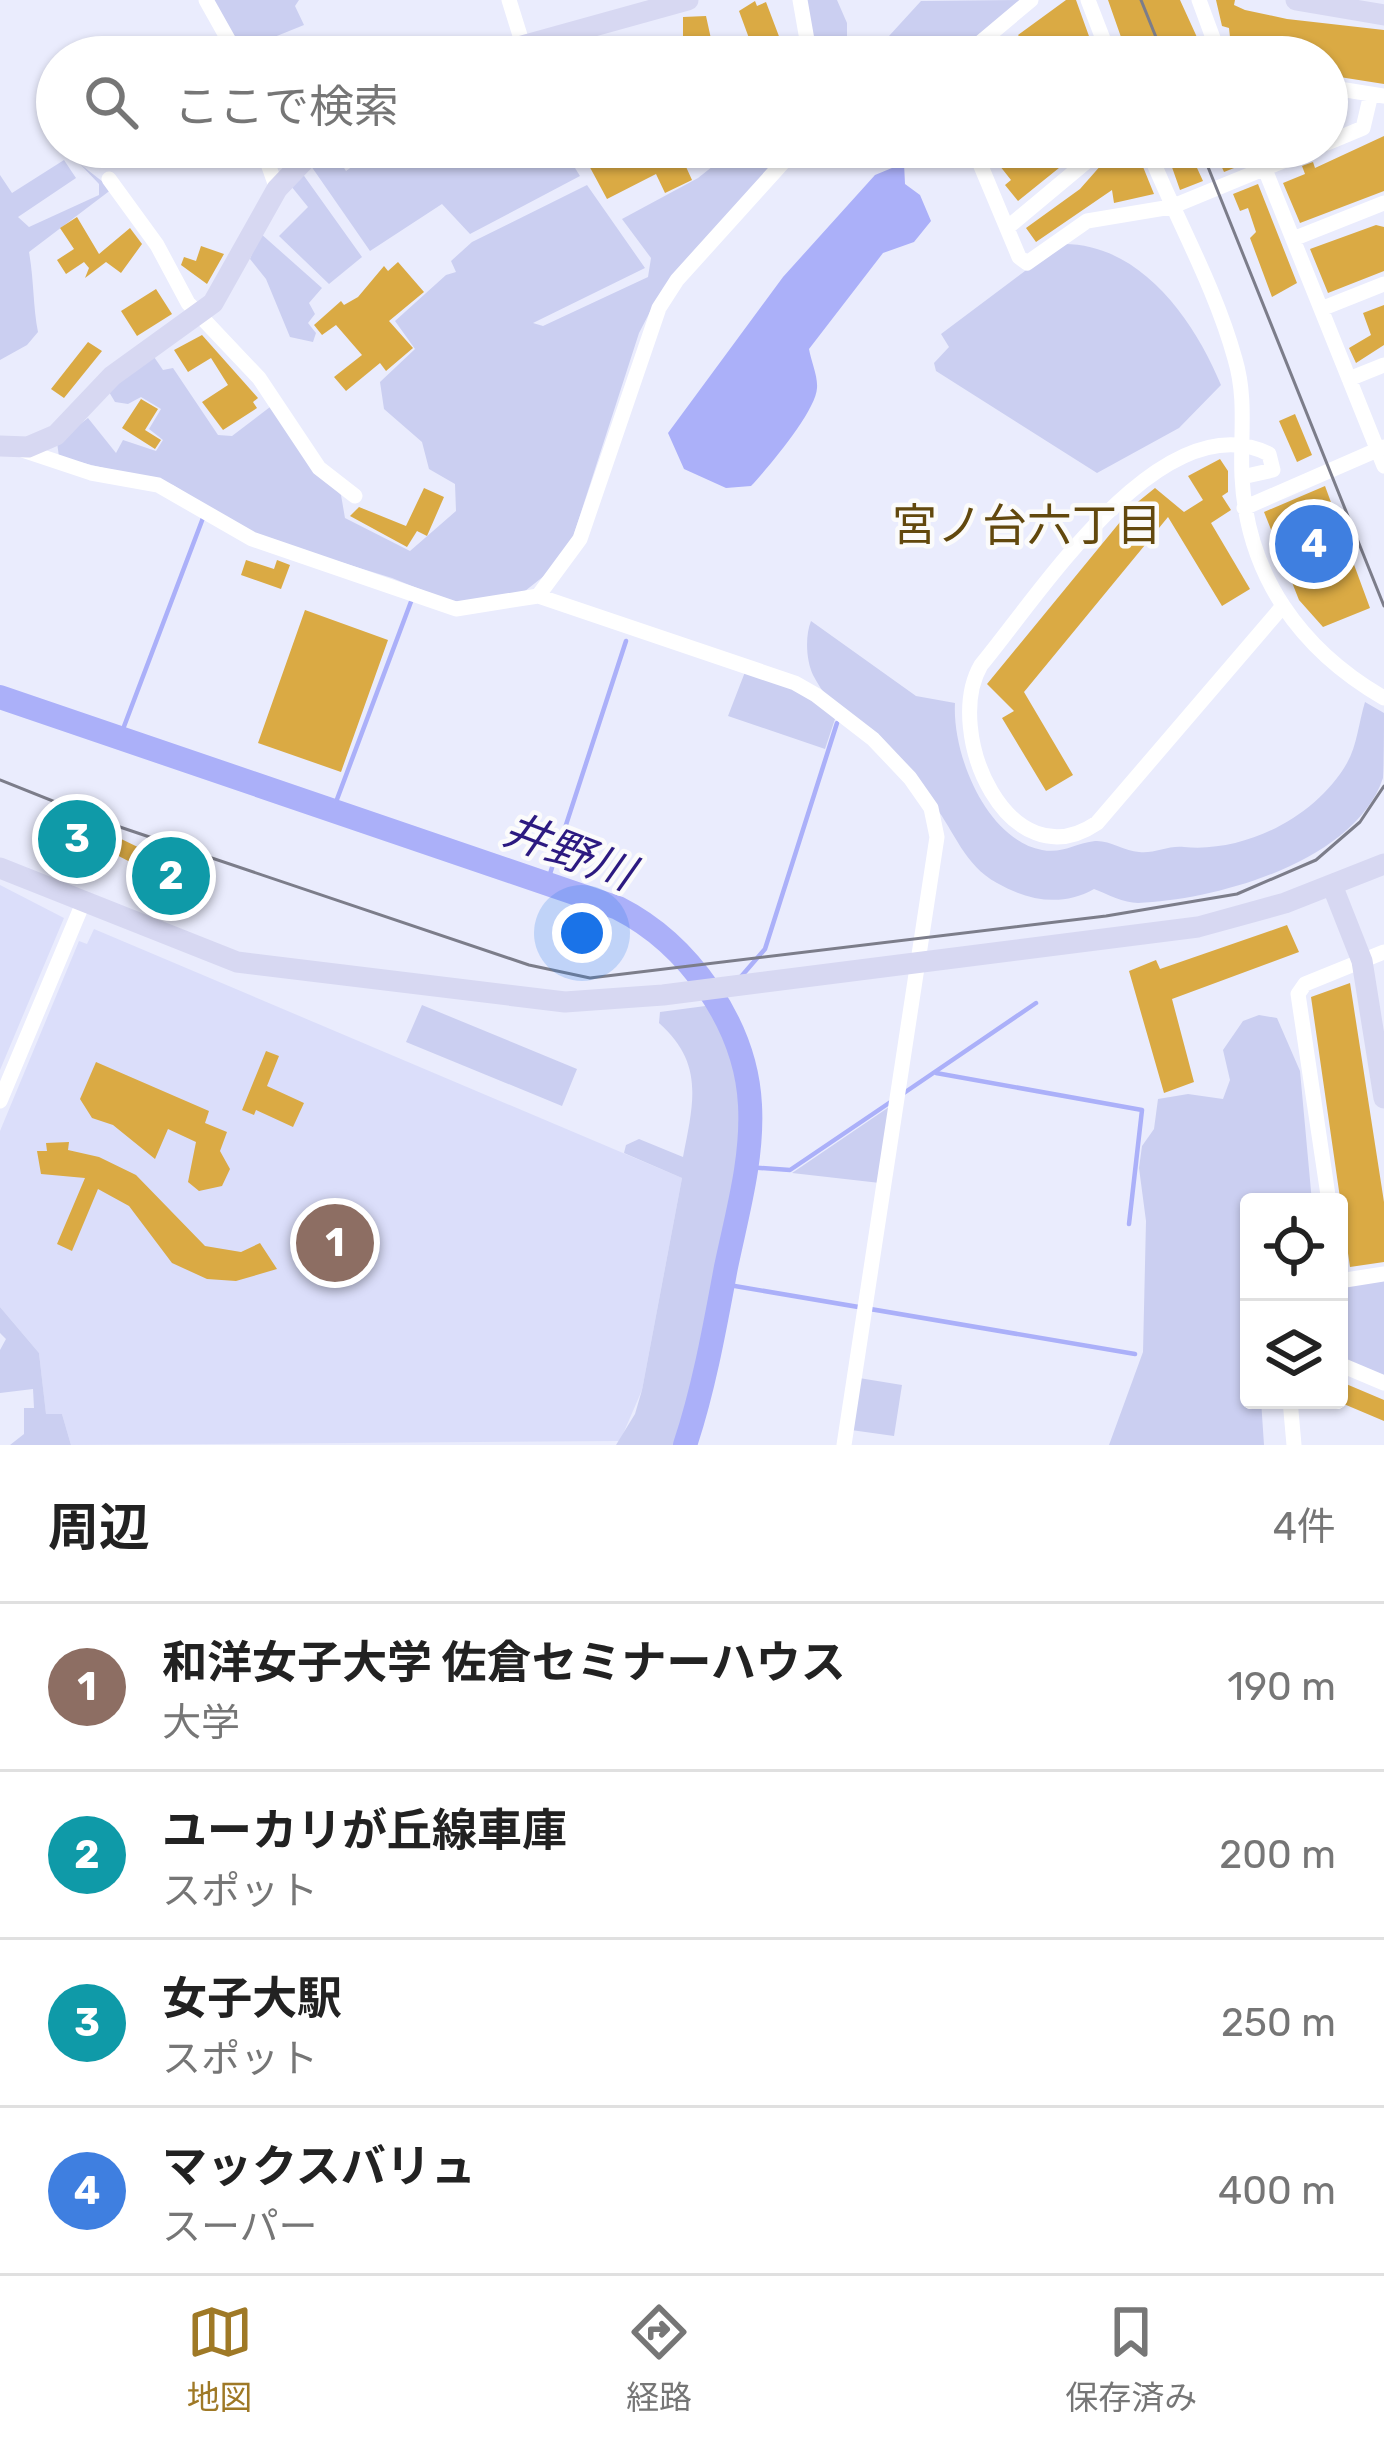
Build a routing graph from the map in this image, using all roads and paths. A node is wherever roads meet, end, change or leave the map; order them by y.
1 (206, 0) edge
2 (509, 0) edge
3 (688, 0) edge
4 (800, 0) edge
5 (1031, 0) edge
6 (1088, 0) edge
7 (1199, 0) edge
8 (1296, 0) edge
9 (1384, 15) edge
10 (226, 36) edge
11 (520, 36) edge
12 (553, 36) edge
13 (806, 36) edge
14 (988, 36) edge
15 (1102, 36) edge
16 (1212, 36) edge
17 (1348, 91) edge
18 (1378, 96) edge
19 (1348, 134) edge
20 (270, 168) edge
21 (298, 168) edge
22 (778, 168) edge
23 (983, 168) edge
24 (1079, 168) edge
25 (1155, 168) edge
26 (1265, 169) joint
27 (109, 179) dead end
28 (278, 189) junction
29 (1384, 203) edge
30 (1171, 207) junction
31 (1007, 228) junction
32 (1293, 239) junction
33 (1384, 284) edge
34 (1321, 309) junction
35 (198, 316) junction
36 (1384, 364) edge
37 (1349, 379) junction
38 (10, 447) edge
39 (1241, 449) junction
40 (1382, 454) edge
41 (1242, 477) junction
42 (355, 496) dead end
43 (1244, 508) junction
44 (538, 596) junction
45 (1282, 607) junction
46 (1384, 698) edge
47 (1384, 863) edge
48 (0, 868) edge
49 (1332, 885) junction
50 (83, 903) junction
51 (1384, 952) edge
52 (1362, 961) junction
53 (1384, 1098) edge
54 (0, 1101) edge
55 (1328, 1193) edge
56 (1384, 1274) edge
57 (1348, 1276) edge
58 (1348, 1368) edge
59 (1384, 1383) edge
60 (1291, 1409) edge
61 (844, 1445) edge
62 (1294, 1445) edge

1 - 10 street
2 - 11 street
3 - 12 street
4 - 13 street
5 - 14 street
6 - 15 street
7 - 16 street
8 - 9 street
17 - 18 street
18 - 19 street
20 - 28 street
21 - 28 street
22 - 44 street
23 - 31 street
24 - 31 street
25 - 30 street
26 - 30 street
26 - 32 street
27 - 35 street
28 - 35 street
29 - 32 street
30 - 31 street
30 - 39 street
32 - 34 street
33 - 34 street
34 - 37 street
35 - 38 street
35 - 42 street
36 - 37 street
37 - 40 street
38 - 44 street
39 - 41 street
39 - 41 street
39 - 45 street
40 - 43 street
41 - 43 street
43 - 45 street
44 - 61 street
45 - 46 street
47 - 49 street
48 - 50 street
49 - 50 street
49 - 52 street
50 - 54 street
51 - 52 street
52 - 53 street
52 - 55 street
56 - 57 street
58 - 59 street
60 - 62 street

